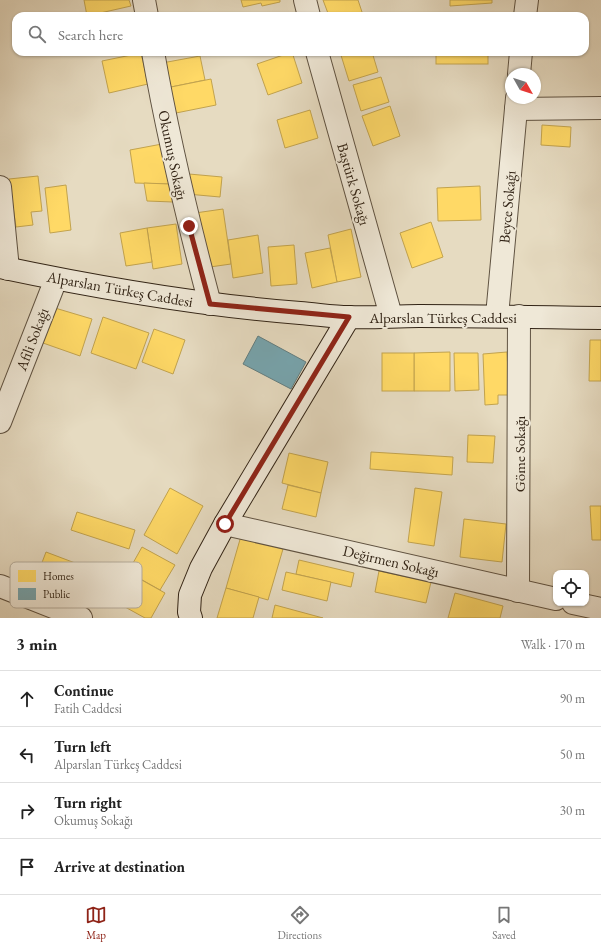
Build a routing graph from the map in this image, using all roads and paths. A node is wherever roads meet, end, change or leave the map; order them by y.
1 (144, 0) edge
2 (305, 0) edge
3 (527, 0) edge
4 (146, 12) edge
5 (308, 12) edge
6 (526, 12) edge
7 (154, 56) edge
8 (319, 56) edge
9 (521, 56) edge
10 (520, 68) edge
11 (517, 104) edge
12 (601, 108) edge
13 (0, 187) edge
14 (4, 268) edge
15 (56, 279) junction
16 (210, 304) junction
17 (391, 316) junction
18 (497, 316) junction
19 (519, 316) junction
20 (349, 317) junction
21 (601, 318) edge
22 (0, 422) edge
23 (225, 524) junction
24 (0, 586) edge
25 (10, 590) edge
26 (518, 591) junction
27 (553, 598) edge
28 (587, 606) edge
29 (56, 608) edge
30 (601, 609) edge
31 (81, 618) edge
32 (191, 618) edge

1 - 4 street
2 - 5 street
3 - 6 street
7 - 16 street, Okumuş Sokağı
8 - 17 street, Baştürk Sokağı
9 - 10 street
11 - 12 street
11 - 18 street, Beyce Sokağı
13 - 14 street
14 - 15 street, Alparslan Türkeş Caddesi
15 - 16 street, Alparslan Türkeş Caddesi
15 - 22 street, Afili Sokağı
16 - 20 street, Alparslan Türkeş Caddesi
17 - 18 street, Alparslan Türkeş Caddesi
17 - 20 street, Alparslan Türkeş Caddesi
18 - 19 street, Alparslan Türkeş Caddesi
19 - 21 street, Alparslan Türkeş Caddesi
19 - 26 street, Göme Sokağı
20 - 23 street
23 - 26 street, Değirmen Sokağı
23 - 32 street
24 - 25 street
26 - 27 street, Değirmen Sokağı
28 - 30 street
29 - 31 street

